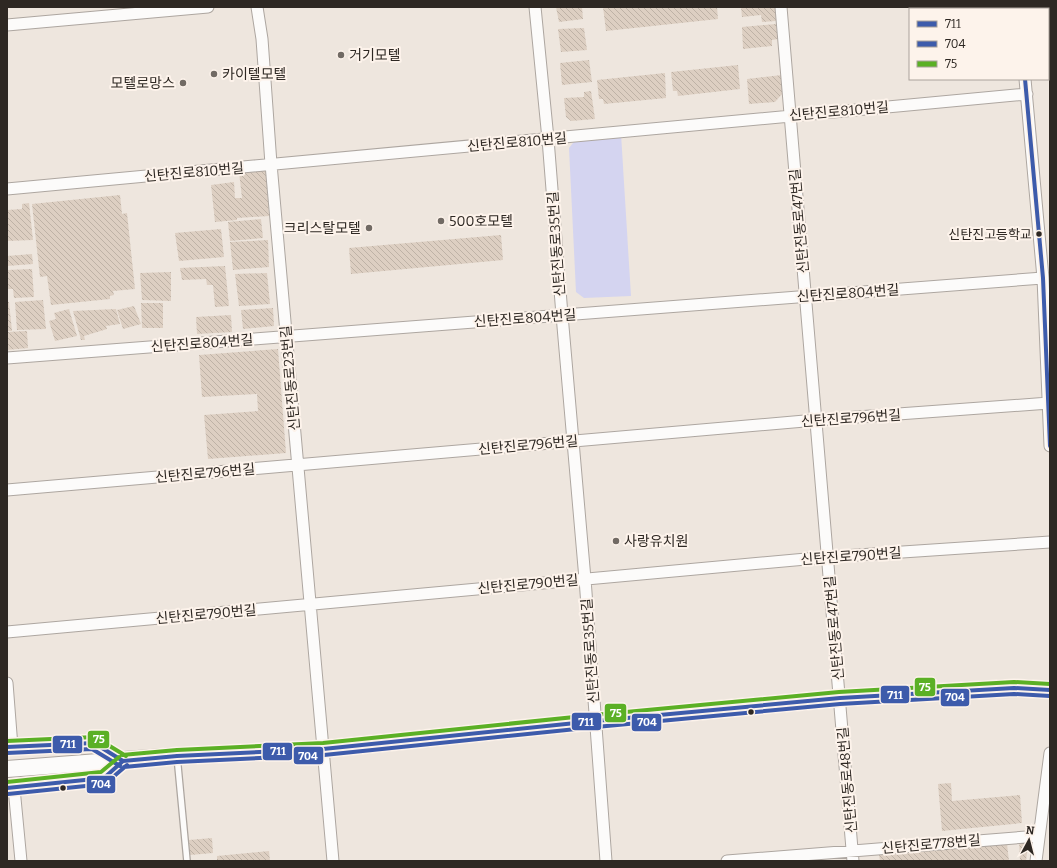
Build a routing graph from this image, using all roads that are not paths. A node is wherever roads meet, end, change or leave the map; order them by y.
1 (208, 7) edge
2 (257, 7) edge
3 (536, 7) edge
4 (781, 7) edge
5 (1033, 7) edge
6 (1019, 8) edge
7 (7, 25) edge
8 (1025, 80) edge
9 (1026, 94) junction
10 (790, 116) junction
11 (548, 139) junction
12 (271, 164) junction
13 (7, 189) edge
14 (1045, 246) edge
15 (1043, 278) junction
16 (806, 296) junction
17 (562, 315) junction
18 (286, 336) junction
19 (1048, 339) edge
20 (7, 358) edge
21 (1049, 403) junction
22 (816, 420) junction
23 (573, 441) junction
24 (1050, 446) edge
25 (297, 465) junction
26 (7, 490) edge
27 (1050, 542) edge
28 (828, 557) junction
29 (585, 579) junction
30 (311, 604) junction
31 (7, 632) edge
32 (7, 683) edge
33 (1050, 690) edge
34 (840, 698) junction
35 (596, 721) junction
36 (10, 747) edge
37 (323, 749) junction
38 (1050, 753) edge
39 (177, 756) junction
40 (123, 761) junction
41 (7, 769) edge
42 (10, 788) edge
43 (1040, 836) junction
44 (853, 856) edge
45 (21, 861) edge
46 (187, 861) edge
47 (333, 861) edge
48 (606, 861) edge
49 (727, 861) edge
50 (1036, 861) edge

1 - 7 street
2 - 12 street, 신탄진동로23번길
3 - 11 street, 신탄진동로35번길
4 - 10 street, 신탄진동로47번길
5 - 6 street
8 - 9 street
9 - 10 street, 신탄진로810번길
9 - 14 street
10 - 11 street, 신탄진로810번길
10 - 16 street, 신탄진동로47번길
11 - 12 street, 신탄진로810번길
11 - 17 street, 신탄진동로35번길
12 - 13 street, 신탄진로810번길
12 - 18 street, 신탄진동로23번길
14 - 15 street
15 - 16 street, 신탄진로804번길
15 - 19 street
16 - 17 street, 신탄진로804번길
16 - 22 street, 신탄진동로47번길
17 - 18 street, 신탄진로804번길
17 - 23 street, 신탄진동로35번길
18 - 20 street, 신탄진로804번길
18 - 25 street, 신탄진동로23번길
19 - 21 street
21 - 22 street, 신탄진로796번길
21 - 24 street
22 - 23 street, 신탄진로796번길
22 - 28 street, 신탄진동로47번길
23 - 25 street, 신탄진로796번길
23 - 29 street, 신탄진동로35번길
25 - 26 street, 신탄진로796번길
25 - 30 street, 신탄진동로23번길
27 - 28 street, 신탄진로790번길
28 - 29 street, 신탄진로790번길
28 - 34 street, 신탄진동로47번길
29 - 30 street, 신탄진로790번길
29 - 35 street, 신탄진동로35번길
30 - 31 street, 신탄진로790번길
30 - 37 street, 신탄진동로23번길
32 - 36 street
33 - 34 main road
34 - 35 main road
34 - 44 street, 신탄진동로48번길
35 - 37 main road
35 - 48 street, 신탄진동로35번길
36 - 40 street
37 - 39 main road
37 - 47 street, 신탄진동로23번길
38 - 43 street
39 - 40 main road
39 - 46 lane
40 - 41 main road
40 - 42 street
42 - 45 street
43 - 44 street, 신탄진로778번길
43 - 50 street
44 - 49 street, 신탄진로778번길

